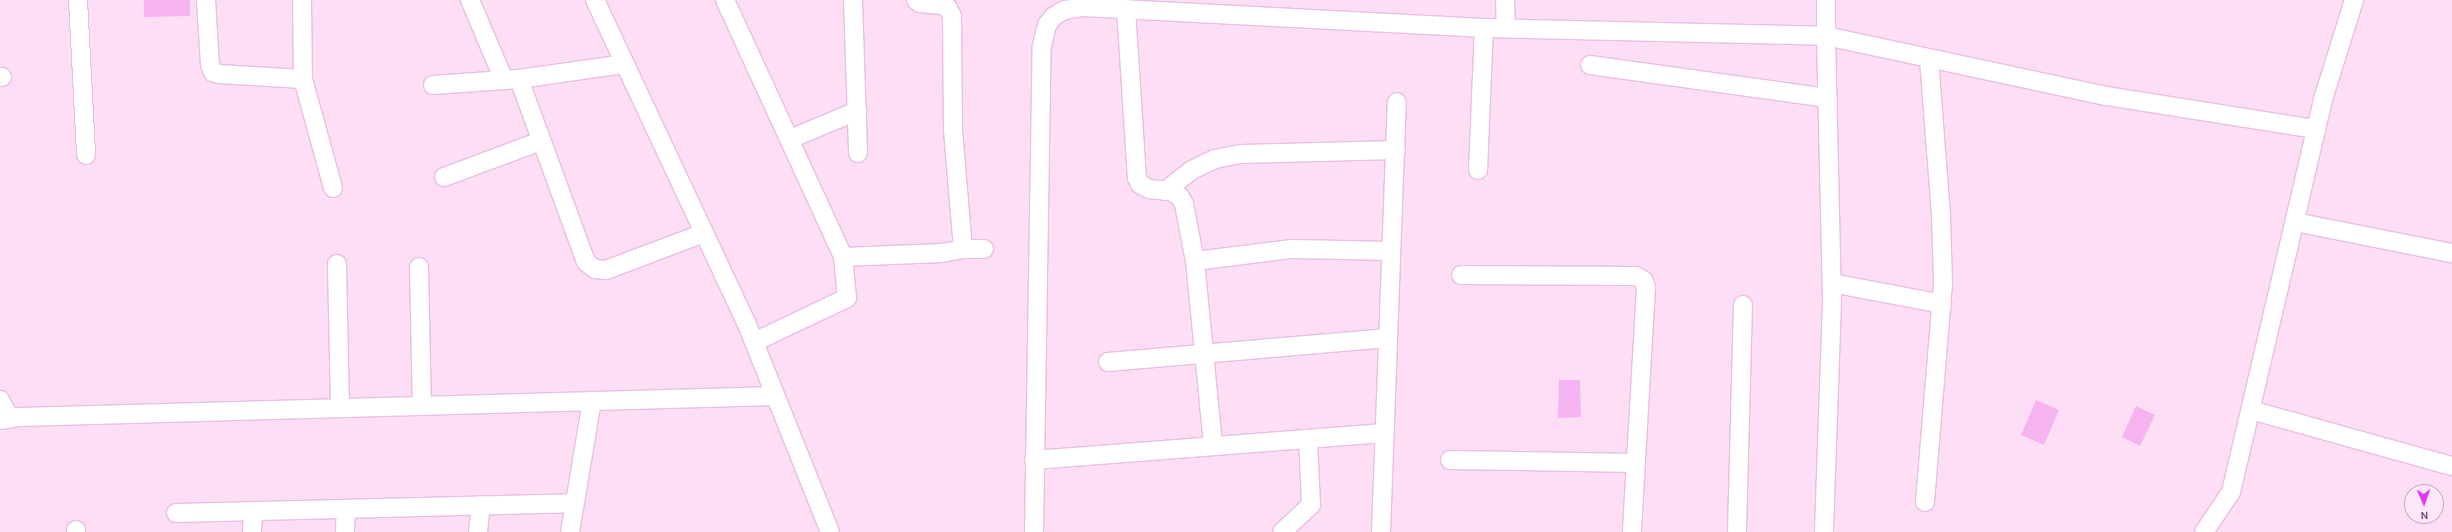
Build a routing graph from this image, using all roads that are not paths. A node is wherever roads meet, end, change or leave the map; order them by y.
1 (78, 0) edge
2 (206, 0) edge
3 (302, 0) edge
4 (470, 0) edge
5 (595, 0) edge
6 (724, 0) edge
7 (852, 0) edge
8 (916, 0) edge
9 (1505, 0) edge
10 (1826, 0) edge
11 (2354, 0) edge
12 (1082, 3) edge
13 (1182, 6) edge
14 (1126, 9) junction
15 (1484, 28) junction
16 (1506, 28) junction
17 (1826, 36) junction
18 (1929, 58) junction
19 (625, 64) junction
20 (1590, 65) dead end
21 (303, 79) junction
22 (512, 79) junction
23 (433, 85) dead end
24 (1828, 98) junction
25 (1397, 102) dead end
26 (857, 111) junction
27 (2316, 129) junction
28 (790, 139) junction
29 (541, 141) junction
30 (1396, 150) junction
31 (858, 153) dead end
32 (86, 155) dead end
33 (1478, 170) dead end
34 (444, 177) dead end
35 (333, 188) dead end
36 (1164, 191) junction
37 (2295, 222) junction
38 (704, 233) junction
39 (984, 248) dead end
40 (963, 249) junction
41 (1391, 251) junction
42 (2452, 253) edge
43 (843, 257) junction
44 (1195, 261) junction
45 (337, 264) dead end
46 (419, 267) dead end
47 (1461, 275) dead end
48 (1832, 283) junction
49 (1942, 304) junction
50 (1743, 305) dead end
51 (1388, 338) junction
52 (754, 342) junction
53 (1206, 353) junction
54 (1108, 362) dead end
55 (775, 396) junction
56 (0, 400) edge
57 (592, 401) junction
58 (422, 406) junction
59 (340, 408) junction
60 (2251, 410) junction
61 (5, 419) edge
62 (1384, 432) junction
63 (1308, 440) junction
64 (1213, 446) junction
65 (1034, 460) junction
66 (1450, 460) dead end
67 (1636, 463) junction
68 (2452, 466) edge
69 (1925, 502) dead end
70 (574, 503) junction
71 (481, 506) junction
72 (346, 509) junction
73 (253, 511) junction
74 (176, 513) dead end
75 (252, 532) edge
76 (345, 532) edge
77 (478, 532) edge
78 (570, 532) edge
79 (830, 532) edge
80 (1034, 532) edge
81 (1282, 532) edge
82 (1381, 532) edge
83 (1632, 532) edge
84 (1737, 532) edge
85 (1824, 532) edge
86 (2204, 532) edge

1 - 32 street
2 - 21 street
3 - 21 street
4 - 22 street
5 - 19 street
6 - 28 street
7 - 26 street
8 - 40 street
9 - 16 street
10 - 17 street
11 - 27 street
12 - 14 street
12 - 65 street
13 - 14 street
13 - 15 street
14 - 36 street
15 - 16 street
15 - 33 street
16 - 17 street
17 - 18 street
17 - 24 street
18 - 27 street
18 - 49 street
19 - 22 street
19 - 38 street
20 - 24 street
21 - 35 street
22 - 23 street
22 - 29 street
24 - 48 street
25 - 30 street
26 - 28 street
26 - 31 street
27 - 37 street
28 - 43 street
29 - 34 street
29 - 38 street
30 - 36 street
30 - 41 street
36 - 44 street
37 - 42 street
37 - 60 street
38 - 52 street
39 - 40 street
40 - 43 street
41 - 44 street
41 - 51 street
43 - 52 street
44 - 53 street
45 - 59 street
46 - 58 street
47 - 67 street
48 - 49 street
48 - 85 street
49 - 69 street
50 - 84 street
51 - 53 street
51 - 62 street
52 - 55 street
53 - 54 street
53 - 64 street
55 - 57 street
55 - 79 street
56 - 61 street
57 - 58 street
57 - 70 street
58 - 59 street
59 - 61 street
60 - 68 street
60 - 86 street
62 - 63 street
62 - 82 street
63 - 64 street
63 - 81 street
64 - 65 street
65 - 80 street
66 - 67 street
67 - 83 street
70 - 71 street
70 - 78 street
71 - 72 street
71 - 77 street
72 - 73 street
72 - 76 street
73 - 74 street
73 - 75 street

